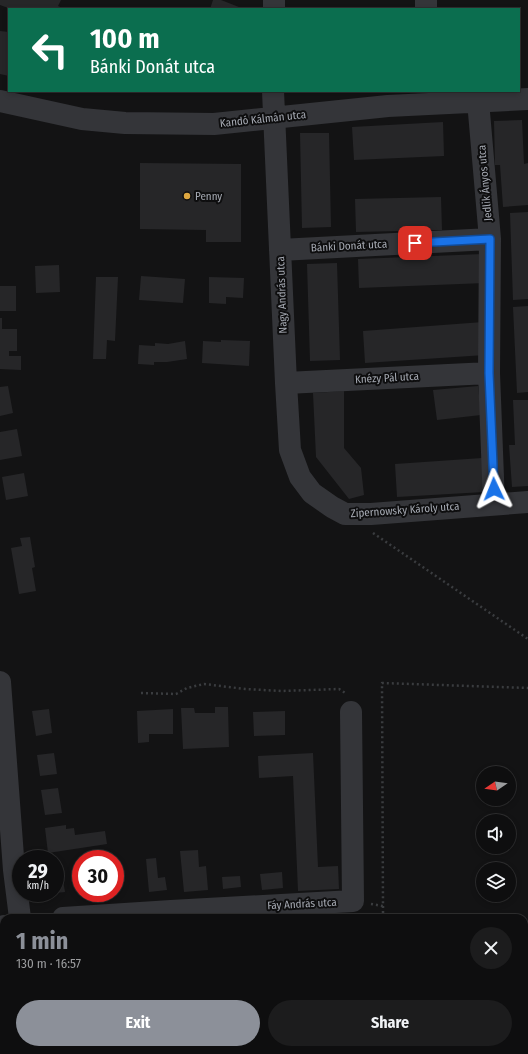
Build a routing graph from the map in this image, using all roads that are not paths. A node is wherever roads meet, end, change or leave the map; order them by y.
1 (273, 92) edge
2 (429, 98) edge
3 (528, 99) edge
4 (0, 101) edge
5 (478, 101) junction
6 (275, 118) junction
7 (490, 239) junction
8 (280, 250) junction
9 (489, 373) junction
10 (286, 383) junction
11 (312, 493) joint
12 (528, 502) edge
13 (494, 504) junction
14 (0, 682) edge
15 (351, 712) road end
16 (20, 914) edge
17 (172, 914) edge

1 - 6 street, Nagy András utca
2 - 5 street, Kandó Kálmán utca
2 - 6 street, Kandó Kálmán utca
3 - 5 street, Kandó Kálmán utca
4 - 6 street, Kandó Kálmán utca
5 - 7 street, Jedlik Ányos utca
6 - 8 street, Nagy András utca
7 - 8 street, Bánki Donát utca
7 - 9 street, Jedlik Ányos utca
8 - 10 street, Nagy András utca
9 - 10 street, Knézy Pál utca
9 - 13 street, Jedlik Ányos utca
10 - 11 street, Nagy András utca
11 - 13 street, Zipernowsky Károly utca
12 - 13 street, Zipernowsky Károly utca
14 - 16 street
15 - 17 street, Fáy András utca

